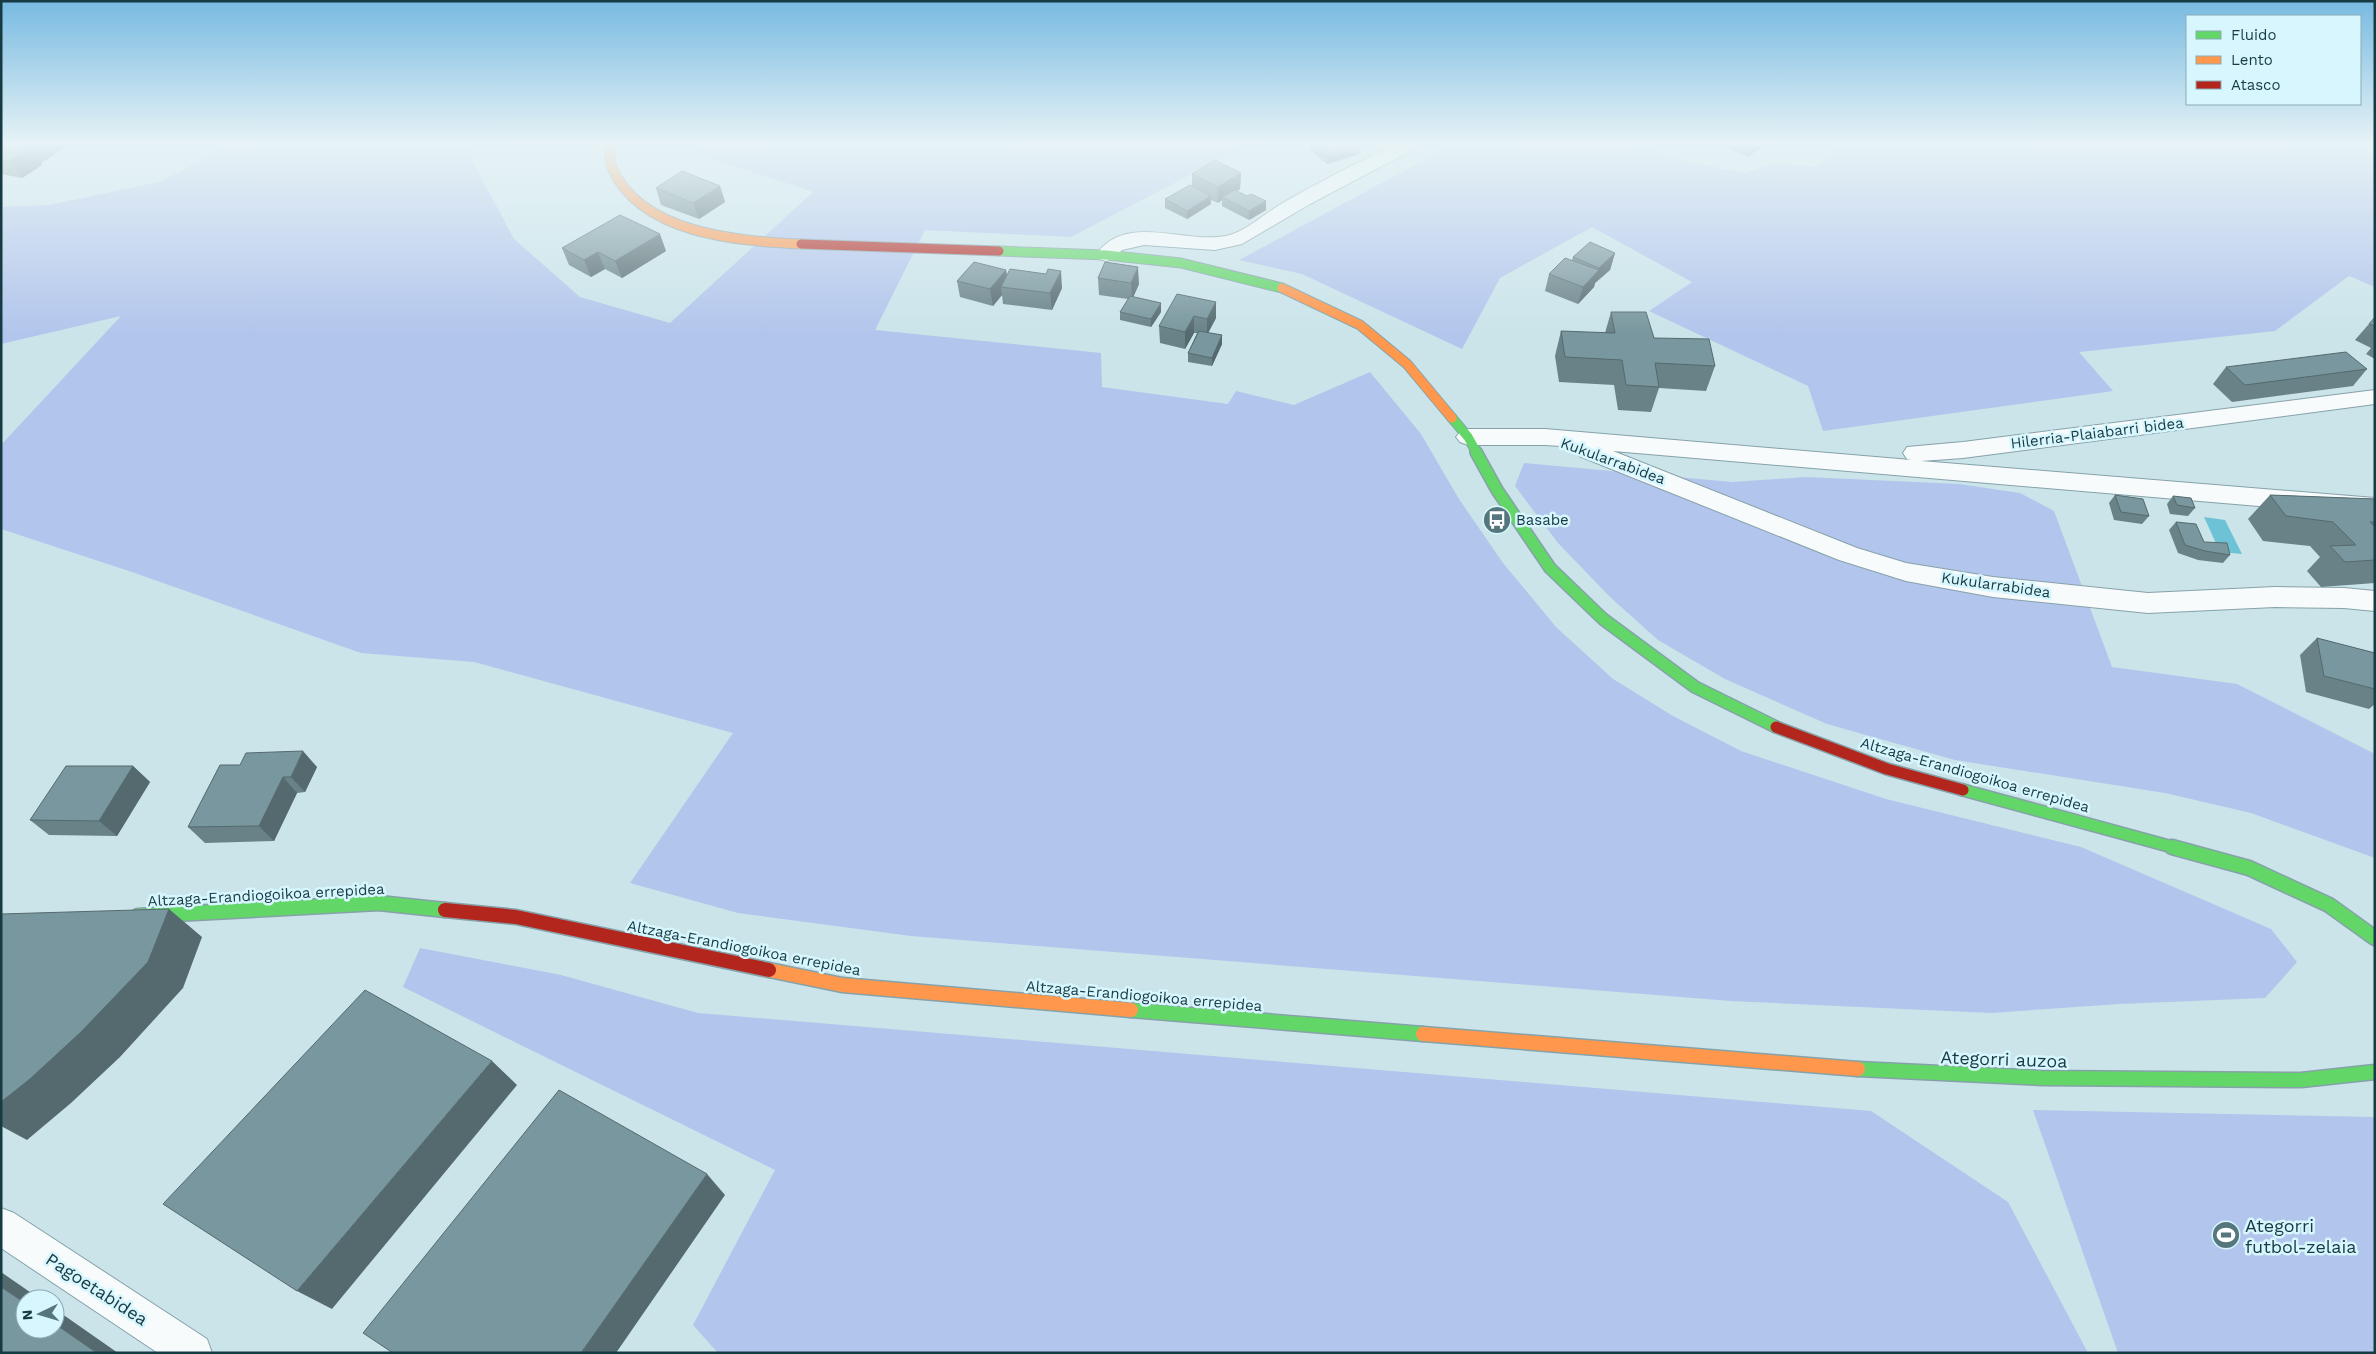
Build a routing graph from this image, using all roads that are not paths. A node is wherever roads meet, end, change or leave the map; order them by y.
1 (646, 208) edge
2 (1288, 208) edge
3 (1106, 254) junction
4 (2375, 397) edge
5 (1468, 437) junction
6 (1545, 437) junction
7 (1818, 458) junction
8 (2375, 507) edge
9 (2375, 601) edge
10 (131, 917) edge
11 (2375, 938) edge
12 (1631, 1052) joint
13 (2375, 1072) edge
14 (1, 1226) edge
15 (193, 1353) edge

1 - 3 street, Altzaga-Erandiogoikoa errepidea
2 - 3 street
3 - 5 street, Altzaga-Erandiogoikoa errepidea
4 - 7 street, Hilerria-Plaiabarri bidea
5 - 6 street
5 - 11 street, Altzaga-Erandiogoikoa errepidea
6 - 7 street, Kukularrabidea
6 - 9 street, Kukularrabidea
7 - 8 street, Kukularrabidea
10 - 12 street, Altzaga-Erandiogoikoa errepidea
12 - 13 street, Ategorri auzoa
14 - 15 street, Pagoetabidea

